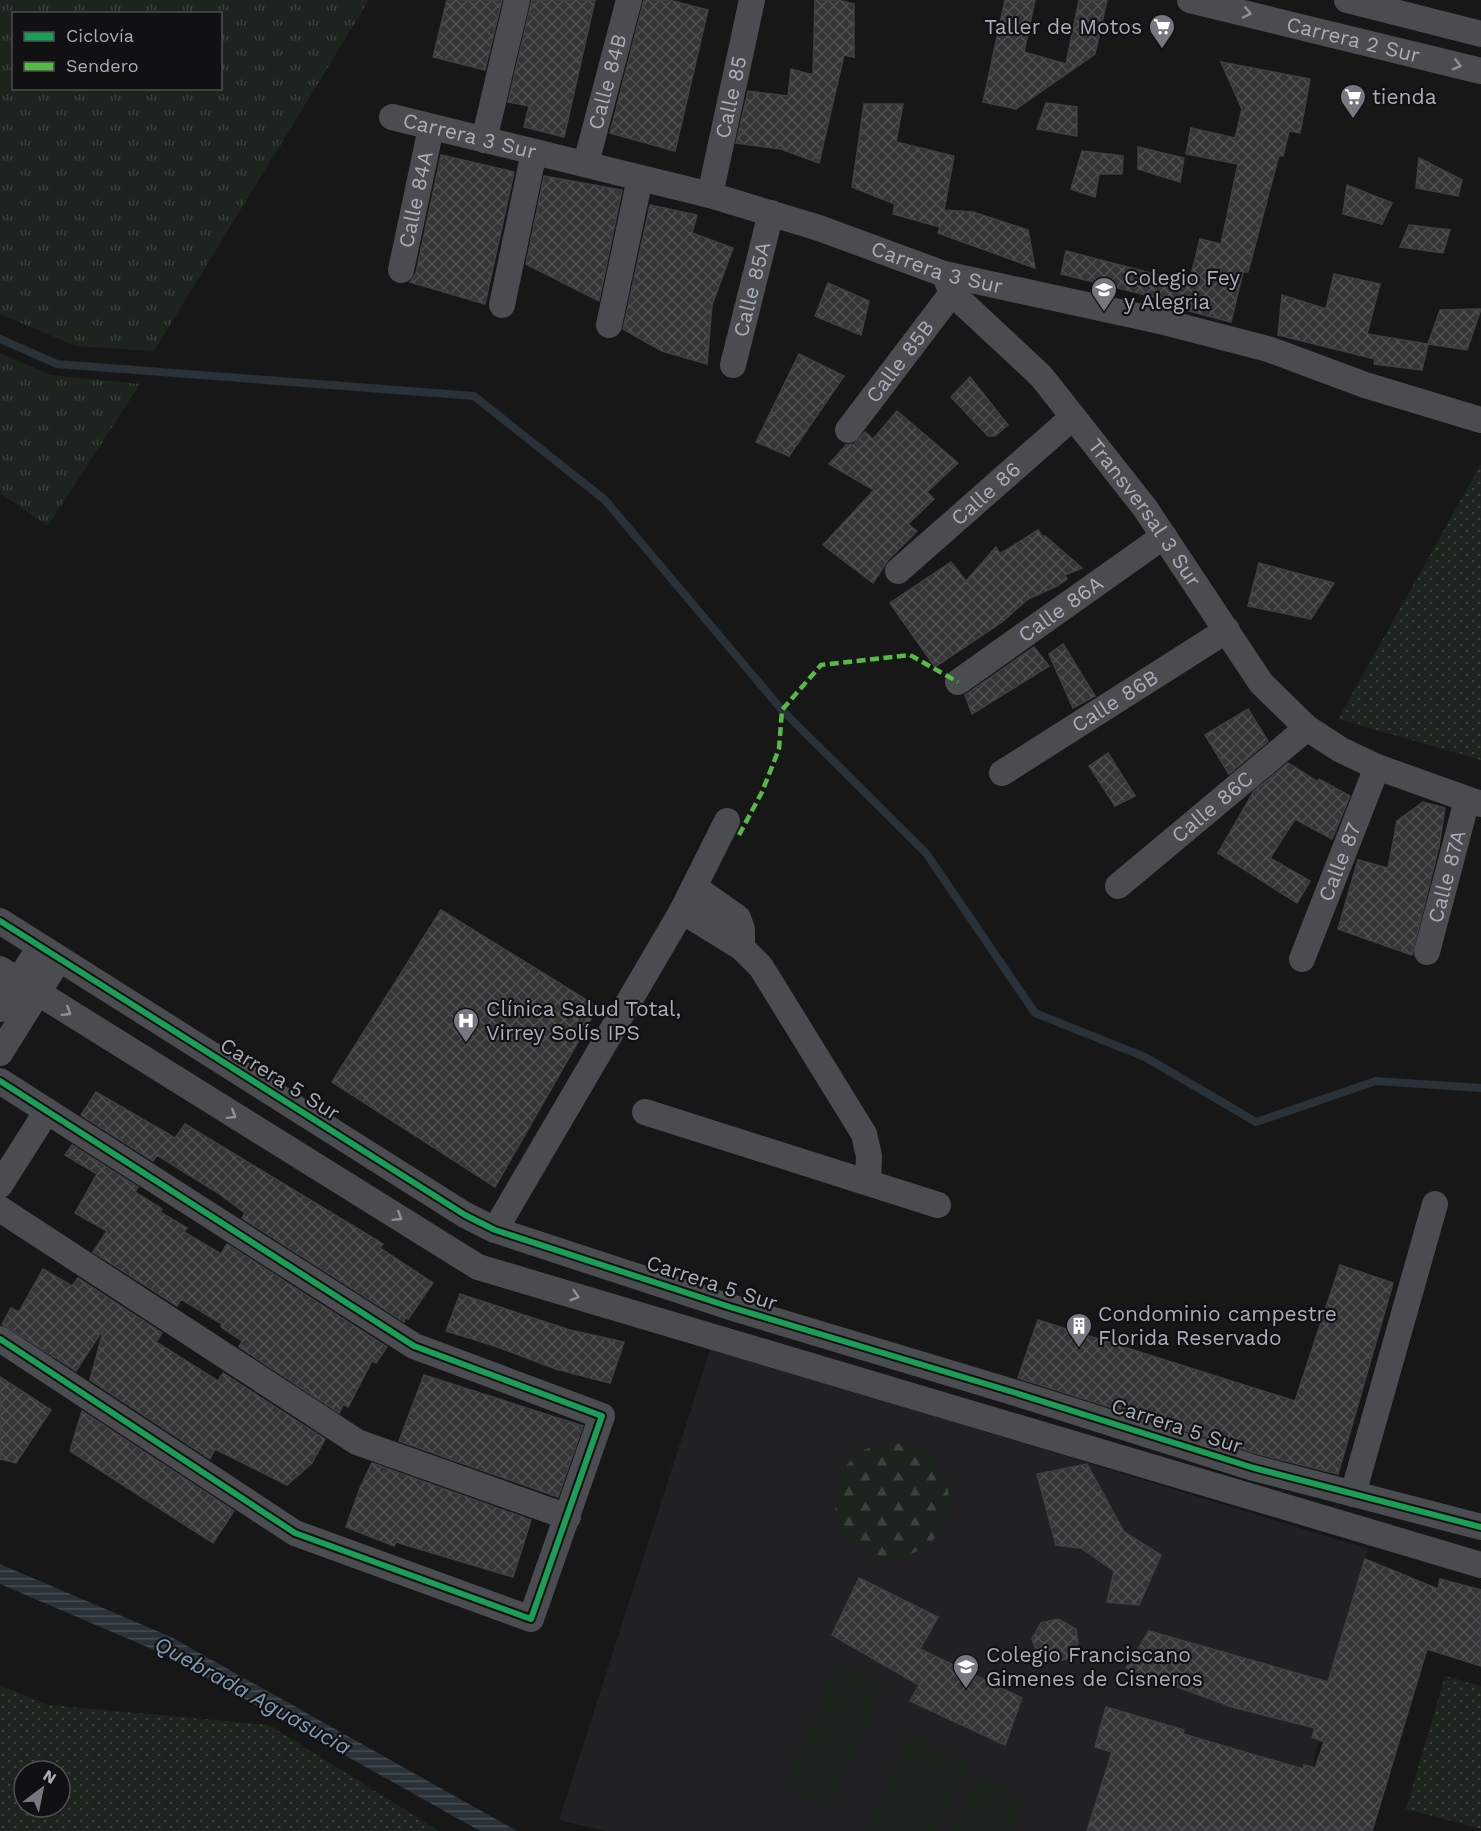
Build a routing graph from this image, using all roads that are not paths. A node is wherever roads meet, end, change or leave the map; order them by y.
1 (517, 0) edge
2 (629, 0) edge
3 (752, 0) edge
4 (1190, 0) edge
5 (1347, 0) edge
6 (1399, 14) junction
7 (1481, 34) edge
8 (1392, 48) junction
9 (1481, 71) edge
10 (392, 117) dead end
11 (431, 128) junction
12 (484, 140) junction
13 (534, 152) junction
14 (586, 163) junction
15 (640, 178) junction
16 (710, 195) junction
17 (771, 213) junction
18 (401, 270) dead end
19 (948, 283) junction
20 (502, 305) dead end
21 (609, 325) dead end
22 (733, 364) dead end
23 (1073, 417) junction
24 (1481, 420) edge
25 (848, 430) dead end
26 (1164, 536) junction
27 (898, 571) dead end
28 (1227, 630) junction
29 (958, 682) dead end
30 (1307, 728) junction
31 (1377, 767) junction
32 (1002, 773) dead end
33 (1474, 802) edge
34 (727, 820) dead end
35 (1118, 886) dead end
36 (694, 887) junction
37 (682, 911) junction
38 (0, 921) edge
39 (742, 948) junction
40 (1427, 952) dead end
41 (50, 953) junction
42 (1302, 959) dead end
43 (18, 982) edge
44 (0, 1009) edge
45 (0, 1053) edge
46 (0, 1081) edge
47 (47, 1112) junction
48 (645, 1112) dead end
49 (868, 1182) junction
50 (0, 1185) edge
51 (1435, 1204) dead end
52 (938, 1205) dead end
53 (0, 1209) edge
54 (495, 1230) junction
55 (0, 1339) edge
56 (1353, 1494) junction
57 (568, 1517) junction
58 (1481, 1527) edge
59 (1481, 1565) edge

1 - 12 street
2 - 14 street, Calle 84B
3 - 16 street, Calle 85
4 -> 8 street, Carrera 2 Sur
5 - 6 street, Carrera 2 Sur
6 - 7 street, Carrera 2 Sur
6 - 8 street
8 -> 9 street, Carrera 2 Sur
10 - 11 street, Carrera 3 Sur
11 - 12 street, Carrera 3 Sur
11 - 18 street, Calle 84A
12 - 13 street, Carrera 3 Sur
13 - 14 street, Carrera 3 Sur
13 - 20 street
14 - 15 street, Carrera 3 Sur
15 - 16 street, Carrera 3 Sur
15 - 21 street
16 - 17 street, Carrera 3 Sur
17 - 19 street, Carrera 3 Sur
17 - 22 street, Calle 85A
19 - 23 street, Transversal 3 Sur
19 - 24 street, Carrera 3 Sur
19 - 25 street, Calle 85B
23 - 26 street, Transversal 3 Sur
23 - 27 street, Calle 86
26 - 28 street, Transversal 3 Sur
26 - 29 street, Calle 86A
28 - 30 street, Transversal 3 Sur
28 - 32 street, Calle 86B
30 - 31 street, Transversal 3 Sur
30 - 35 street, Calle 86C
31 - 33 street, Transversal 3 Sur
31 - 42 street, Calle 87
33 - 40 street, Calle 87A
34 - 36 street
36 - 37 street
36 - 39 street
37 - 39 street
37 - 54 street
38 - 41 street, Carrera 5 Sur
39 - 49 street
41 - 43 street
41 - 54 street, Carrera 5 Sur
43 - 44 street
43 - 45 street
43 -> 59 street
46 - 47 street
47 - 50 street
47 - 57 street
48 - 49 street
49 - 52 street
51 - 56 street
53 - 57 street
54 - 56 street, Carrera 5 Sur
55 - 57 street
56 - 58 street, Carrera 5 Sur

